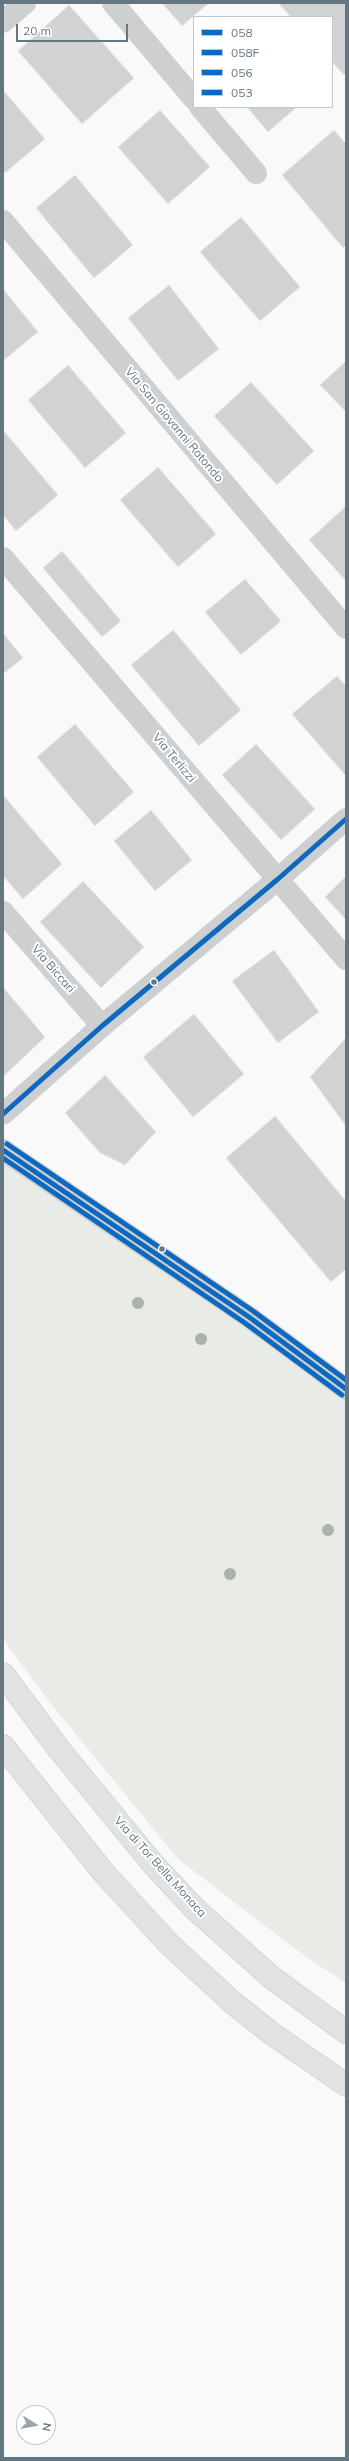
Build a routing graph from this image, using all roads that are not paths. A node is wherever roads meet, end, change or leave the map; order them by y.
1 (25, 3) edge
2 (113, 3) edge
3 (3, 22) edge
4 (193, 98) edge
5 (201, 108) edge
6 (256, 173) dead end
7 (3, 221) edge
8 (3, 558) edge
9 (346, 628) edge
10 (346, 819) edge
11 (278, 880) junction
12 (3, 912) edge
13 (346, 959) edge
14 (102, 1026) junction
15 (3, 1114) edge
16 (3, 1150) edge
17 (346, 1389) edge
18 (3, 1674) edge
19 (3, 1746) edge
20 (346, 2032) edge
21 (346, 2085) edge

1 - 3 street
2 - 4 street
5 - 6 street
7 - 9 street, Via San Giovanni Rotondo
8 - 11 street, Via Terlizzi
10 - 11 street
11 - 13 street, Via Terlizzi
11 - 14 street
12 - 14 street, Via Biccari
14 - 15 street
16 - 17 street
18 - 20 main road, Via di Tor Bella Monaca
19 - 21 main road

